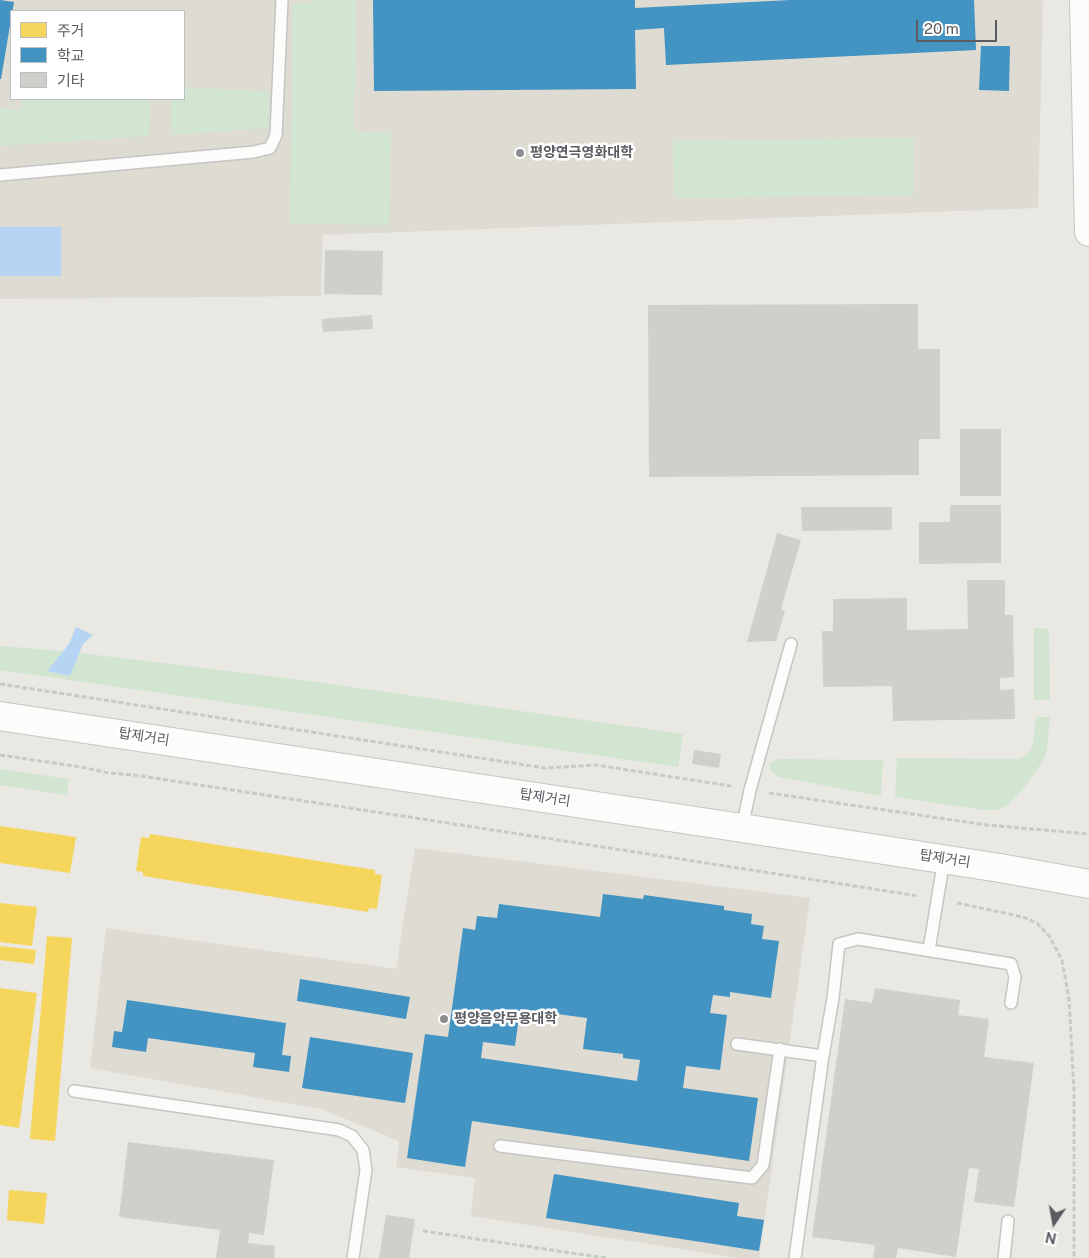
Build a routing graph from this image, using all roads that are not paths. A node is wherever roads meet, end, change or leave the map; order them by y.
1 (282, 0) edge
2 (1084, 0) edge
3 (0, 175) edge
4 (1089, 232) edge
5 (791, 644) dead end
6 (0, 716) edge
7 (742, 828) junction
8 (944, 859) junction
9 (1089, 884) edge
10 (929, 950) junction
11 (1011, 1003) dead end
12 (737, 1044) dead end
13 (780, 1049) junction
14 (823, 1056) junction
15 (74, 1091) dead end
16 (500, 1146) dead end
17 (1008, 1221) dead end
18 (354, 1258) edge
19 (795, 1258) edge
20 (1004, 1258) edge

1 - 3 lane
2 - 4 main road
5 - 7 lane
6 - 7 main road, 탑제거리
7 - 8 main road, 탑제거리
8 - 9 main road, 탑제거리
8 - 10 lane
10 - 11 lane
10 - 14 lane
12 - 13 lane
13 - 14 lane
13 - 16 lane
14 - 19 lane
15 - 18 lane
17 - 20 lane

